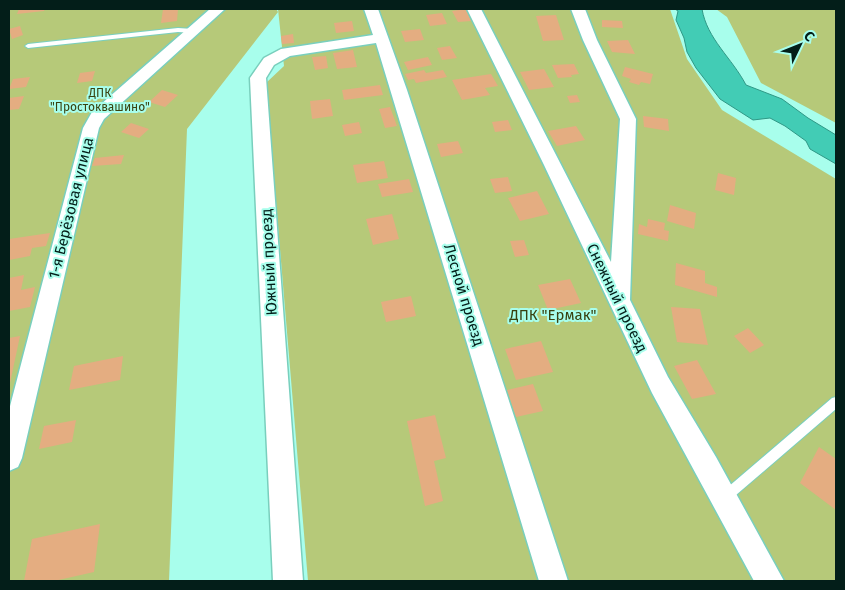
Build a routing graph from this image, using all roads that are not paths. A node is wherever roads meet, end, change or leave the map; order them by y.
1 (218, 9) edge
2 (376, 9) edge
3 (474, 9) edge
4 (578, 9) edge
5 (193, 31) junction
6 (381, 38) junction
7 (28, 46) dead end
8 (619, 302) junction
9 (836, 402) edge
10 (15, 411) edge
11 (9, 458) edge
12 (725, 498) junction
13 (288, 581) edge
14 (554, 581) edge
15 (770, 581) edge

1 - 5 street, 1-я Берёзовая улица
2 - 6 street, Лесной проезд
3 - 8 street, Снежный проезд
4 - 8 street
5 - 7 lane
5 - 10 street, 1-я Берёзовая улица
6 - 13 street, Южный проезд
6 - 14 street, Лесной проезд
8 - 12 street, Снежный проезд
9 - 12 lane
10 - 11 street, 1-я Берёзовая улица
12 - 15 street, Снежный проезд

